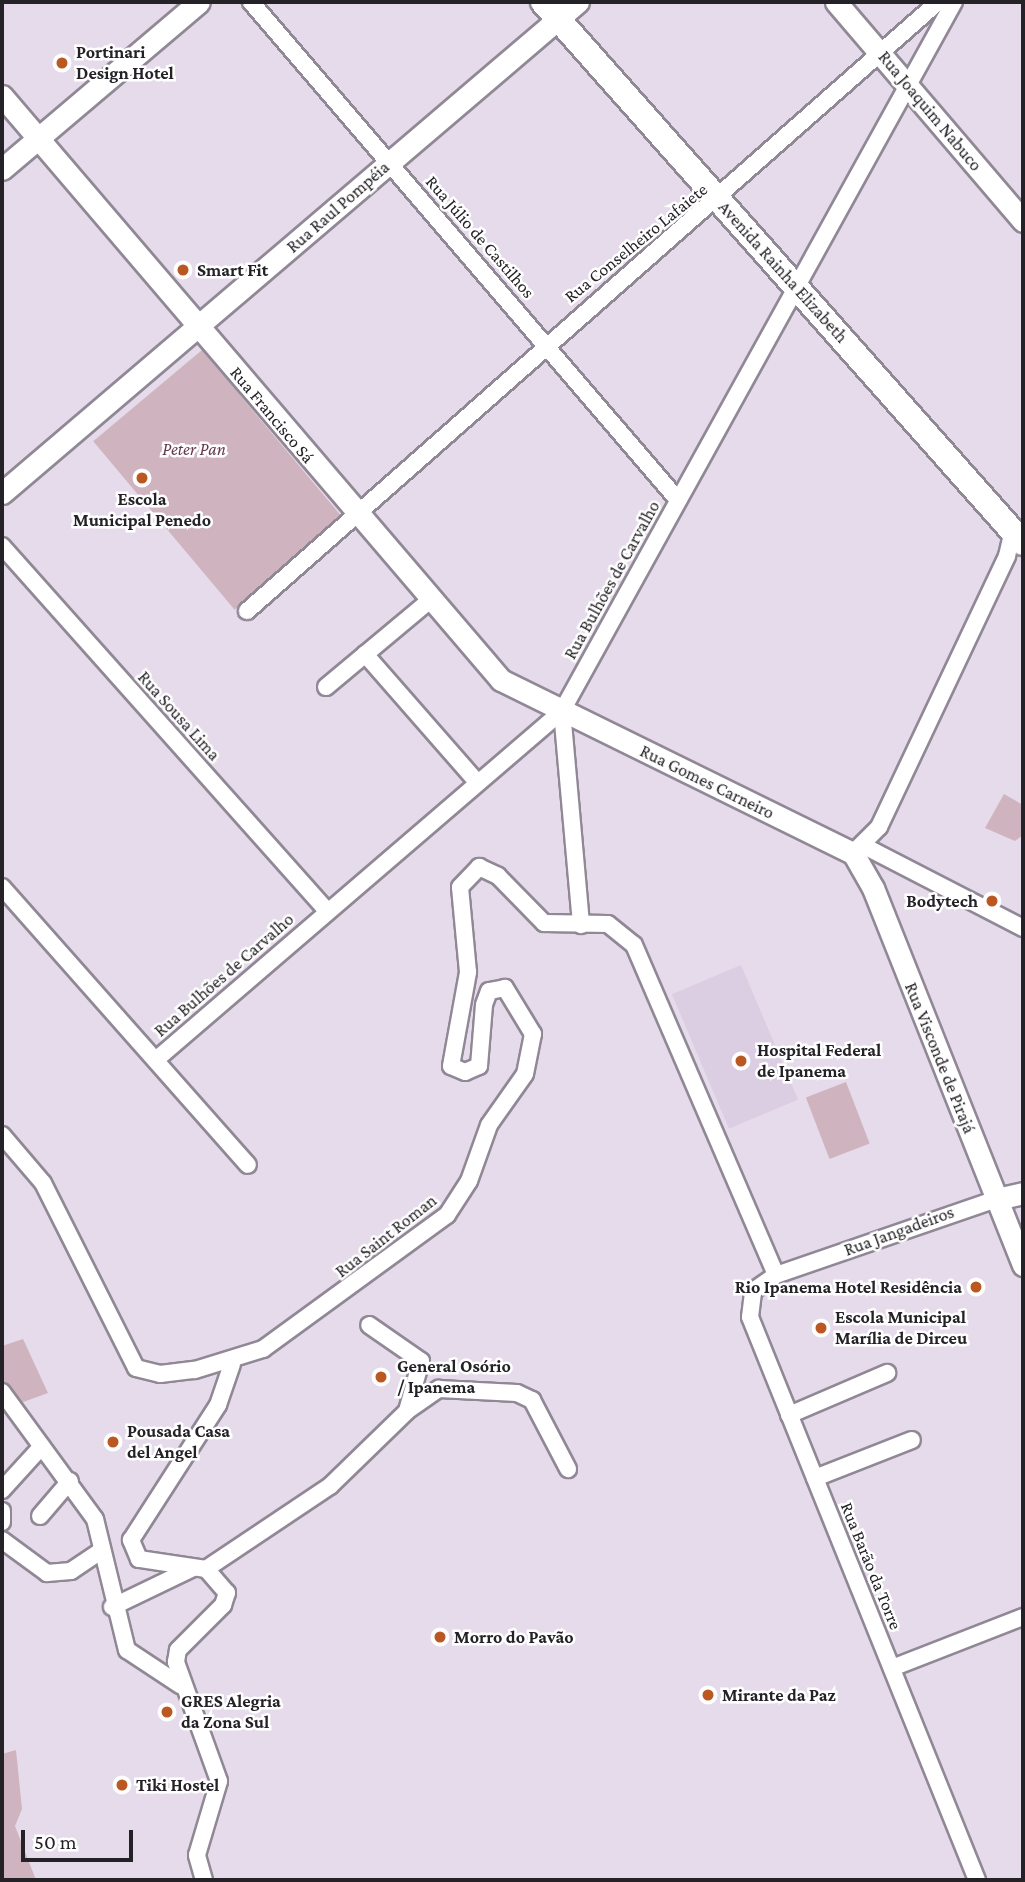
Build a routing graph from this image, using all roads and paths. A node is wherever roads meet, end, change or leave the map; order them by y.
1 (199, 2) edge
2 (251, 2) edge
3 (578, 2) edge
4 (836, 2) edge
5 (938, 2) edge
6 (954, 2) edge
7 (551, 11) edge
8 (880, 53) junction
9 (908, 86) junction
10 (2, 96) edge
11 (37, 139) junction
12 (389, 163) junction
13 (2, 169) edge
14 (719, 200) junction
15 (1023, 221) edge
16 (796, 286) junction
17 (197, 327) junction
18 (546, 341) junction
19 (2, 493) edge
20 (678, 500) junction
21 (357, 514) junction
22 (1018, 537) edge
23 (2, 546) edge
24 (430, 600) junction
25 (247, 611) dead end
26 (365, 654) junction
27 (326, 687) dead end
28 (562, 711) junction
29 (477, 782) junction
30 (860, 850) junction
31 (2, 887) edge
32 (327, 911) junction
33 (581, 925) junction
34 (1023, 928) edge
35 (158, 1058) junction
36 (2, 1135) edge
37 (248, 1165) dead end
38 (1023, 1193) edge
39 (996, 1199) junction
40 (1023, 1265) edge
41 (776, 1275) junction
42 (369, 1325) dead end
43 (232, 1364) junction
44 (887, 1373) dead end
45 (3, 1397) edge
46 (407, 1411) junction
47 (789, 1415) junction
48 (912, 1440) dead end
49 (42, 1446) junction
50 (568, 1469) dead end
51 (815, 1478) junction
52 (70, 1481) junction
53 (2, 1490) edge
54 (2, 1511) edge
55 (40, 1516) dead end
56 (2, 1522) edge
57 (2, 1541) edge
58 (101, 1551) junction
59 (200, 1569) junction
60 (112, 1607) junction
61 (1023, 1617) edge
62 (892, 1668) junction
63 (180, 1685) junction
64 (204, 1880) edge
65 (977, 1880) edge

1 - 11 main road
2 - 12 street, Rua Júlio de Castilhos
3 - 7 main road, Rua Raul Pompéia
4 - 8 main road, Rua Joaquim Nabuco
5 - 8 street, Rua Conselheiro Lafaiete
6 - 9 street, Rua Bulhões de Carvalho
7 - 12 main road, Rua Raul Pompéia
7 - 14 highway, Avenida Rainha Elizabeth
8 - 9 main road, Rua Joaquim Nabuco
8 - 14 street, Rua Conselheiro Lafaiete
9 - 15 main road, Rua Joaquim Nabuco
9 - 16 street, Rua Bulhões de Carvalho
10 - 11 main road, Rua Francisco Sá
11 - 13 main road
11 - 17 main road, Rua Francisco Sá
12 - 17 main road, Rua Raul Pompéia
12 - 18 street, Rua Júlio de Castilhos
14 - 16 highway, Avenida Rainha Elizabeth
14 - 18 street, Rua Conselheiro Lafaiete
16 - 20 street, Rua Bulhões de Carvalho
16 - 22 highway, Avenida Rainha Elizabeth
17 - 19 main road, Rua Raul Pompéia
17 - 21 main road, Rua Francisco Sá
18 - 20 street, Rua Júlio de Castilhos
18 - 21 street, Rua Conselheiro Lafaiete
20 - 28 street, Rua Bulhões de Carvalho
21 - 24 main road, Rua Francisco Sá
21 - 25 street, Rua Conselheiro Lafaiete
22 - 30 street
23 - 32 street, Rua Sousa Lima
24 - 26 street
24 - 28 main road, Rua Francisco Sá
26 - 27 street
26 - 29 street
28 - 29 street, Rua Bulhões de Carvalho
28 - 30 main road, Rua Gomes Carneiro
28 - 33 street
29 - 32 street, Rua Bulhões de Carvalho
30 - 34 street, Rua Gomes Carneiro
30 - 39 main road, Rua Visconde de Pirajá
31 - 35 street
32 - 35 street, Rua Bulhões de Carvalho
33 - 41 street
33 - 43 street, Rua Saint Roman
35 - 37 street
36 - 43 street, Rua Saint Roman
38 - 39 main road, Rua Jangadeiros
39 - 40 main road, Rua Visconde de Pirajá
39 - 41 street, Rua Jangadeiros
41 - 47 street, Rua Barão da Torre
42 - 46 street
43 - 59 street
44 - 47 street
45 - 49 street
46 - 50 street
46 - 59 street
47 - 51 street, Rua Barão da Torre
48 - 51 street
49 - 52 street
49 - 53 street
51 - 62 street, Rua Barão da Torre
52 - 55 street
52 - 58 street
54 - 56 street
57 - 58 street
58 - 60 street
59 - 60 street
59 - 63 street
60 - 63 street
61 - 62 street
62 - 65 street, Rua Barão da Torre
63 - 64 street

